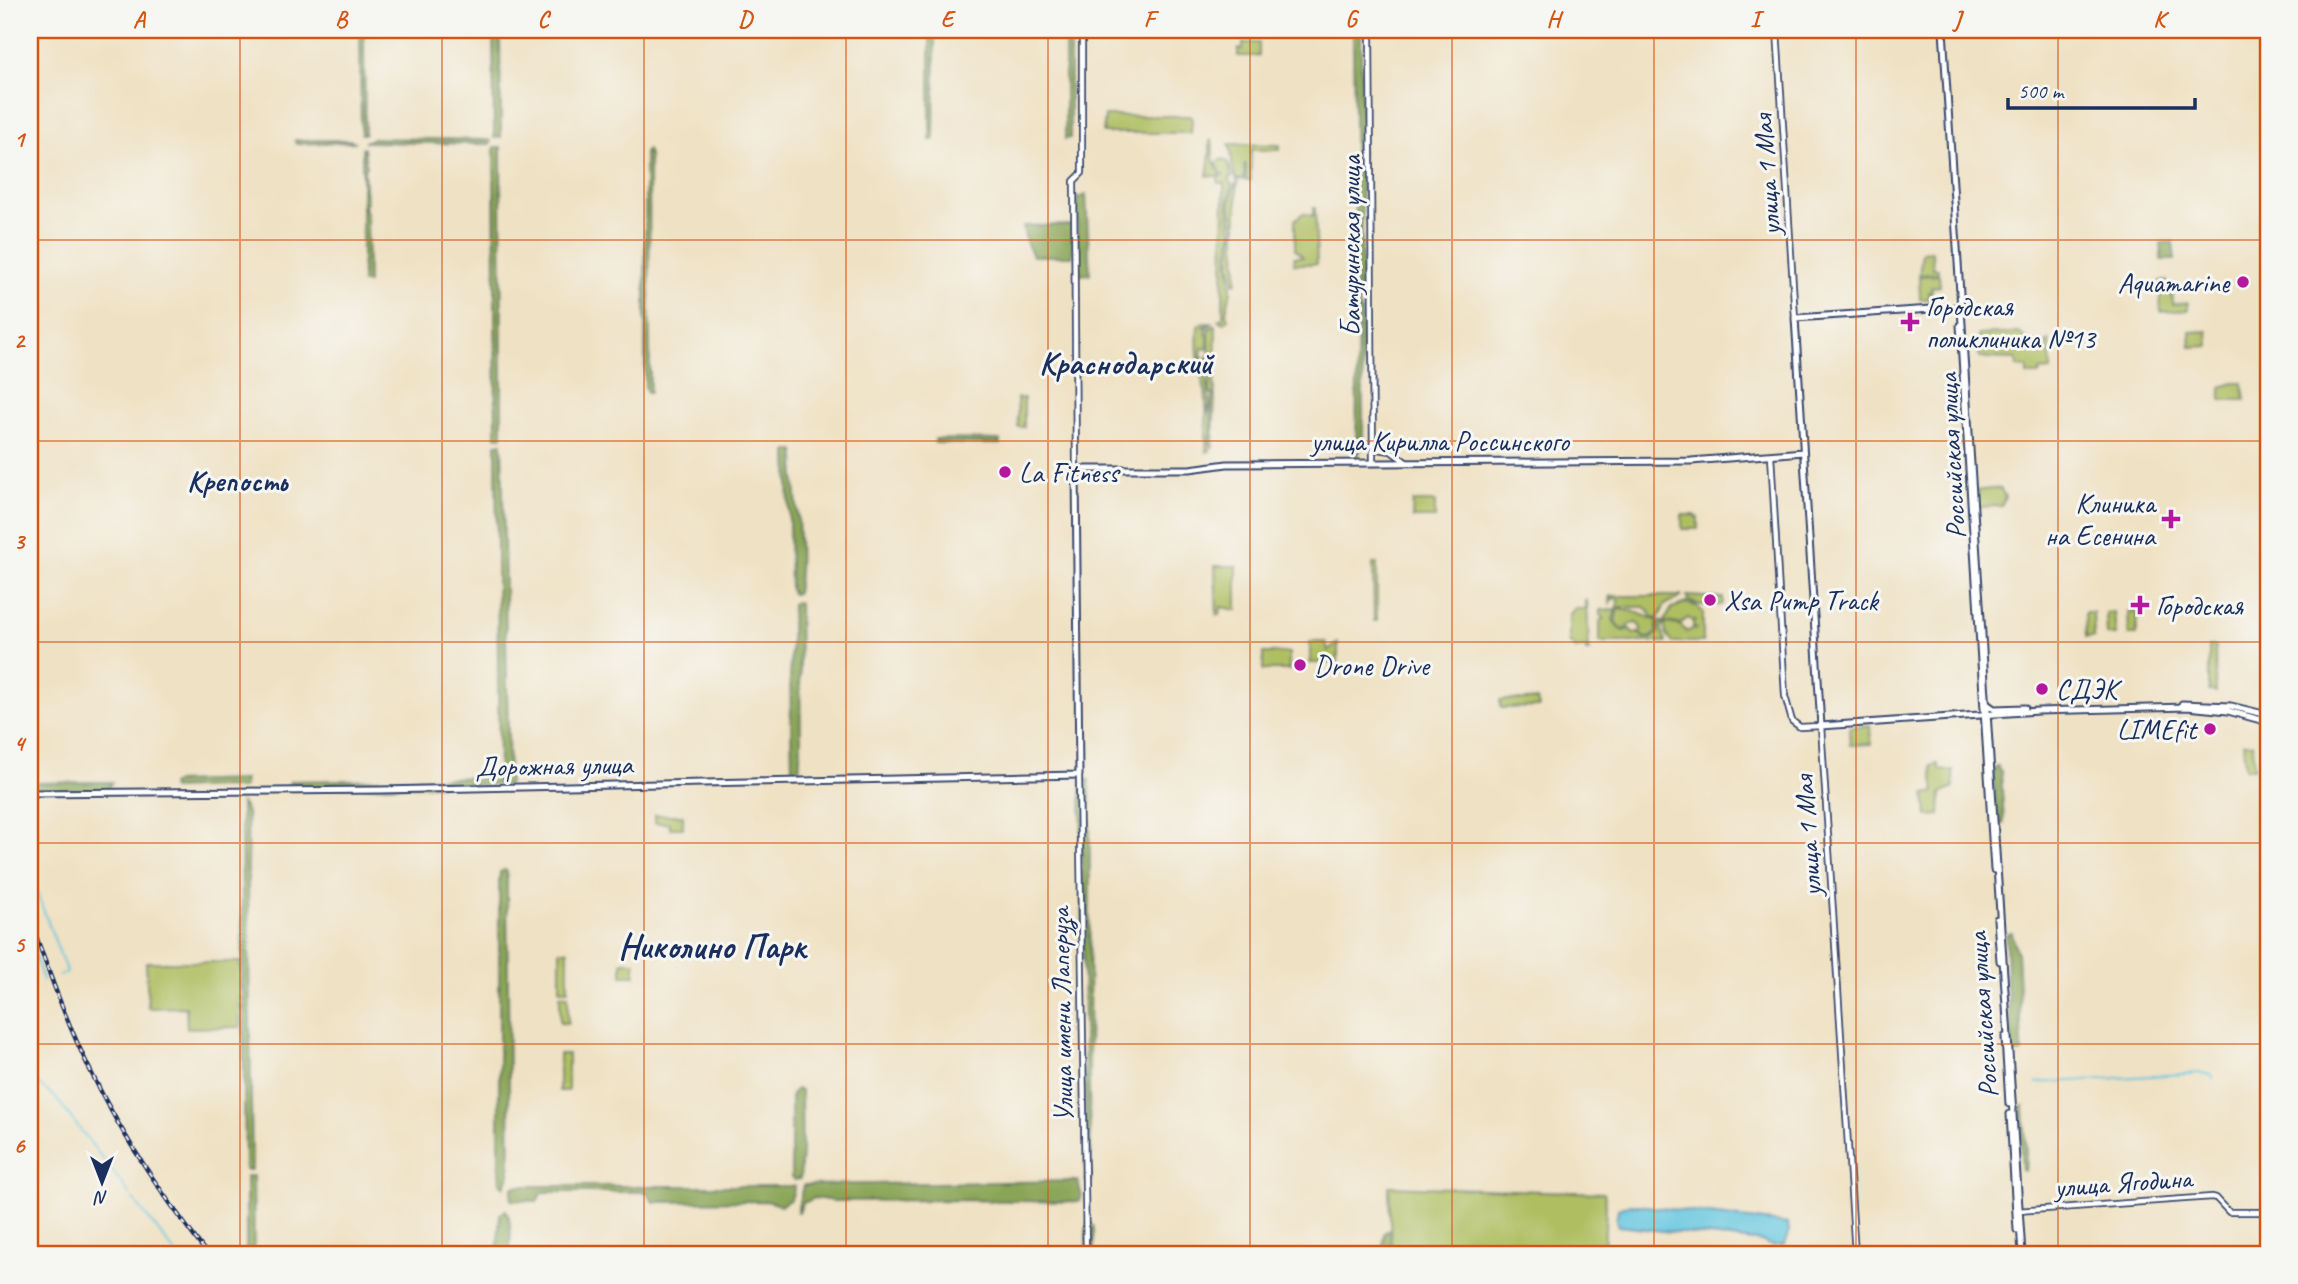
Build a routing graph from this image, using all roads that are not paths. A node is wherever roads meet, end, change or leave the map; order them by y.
1 (1082, 30) edge
2 (1370, 30) edge
3 (1777, 30) edge
4 (1942, 30) edge
5 (1960, 307) junction
6 (1795, 318) junction
7 (1372, 445) junction
8 (1804, 452) junction
9 (1770, 455) junction
10 (1373, 462) junction
11 (1406, 462) junction
12 (1076, 468) junction
13 (2030, 708) junction
14 (2057, 709) junction
15 (1990, 713) junction
16 (2268, 715) edge
17 (1792, 721) junction
18 (2268, 722) edge
19 (1821, 726) junction
20 (1790, 729) dead end
21 (1079, 775) junction
22 (30, 793) edge
23 (2021, 1211) junction
24 (2268, 1212) edge
25 (1086, 1254) edge
26 (1855, 1254) edge
27 (2020, 1254) edge

1 - 12 street
2 - 7 street, Батуринская улица
3 - 6 street, улица 1 Мая
4 - 5 main road, Российская улица
5 - 6 main road
5 - 15 main road, Российская улица
5 - 15 main road, Российская улица
6 - 8 main road, улица 1 Мая
7 - 10 street, Батуринская улица
7 - 11 street
8 - 9 main road, улица Кирилла Россинского
8 - 19 main road, улица 1 Мая
9 - 11 main road, улица Кирилла Россинского
9 - 17 street
10 - 11 main road, улица Кирилла Россинского
10 - 12 main road, улица Кирилла Россинского
12 - 21 main road
13 - 14 main road
13 - 15 main road
13 - 15 main road
14 - 15 main road
14 - 16 main road
14 - 18 main road
15 - 19 main road
15 - 23 main road, Российская улица
15 - 23 main road, Российская улица
17 - 19 street
17 - 20 street
19 - 26 street, улица 1 Мая
21 - 22 main road, Дорожная улица
21 - 25 street, Улица имени Лаперуза
23 - 24 street, улица Ягодина
23 - 27 main road, Российская улица
23 - 27 main road, Российская улица

